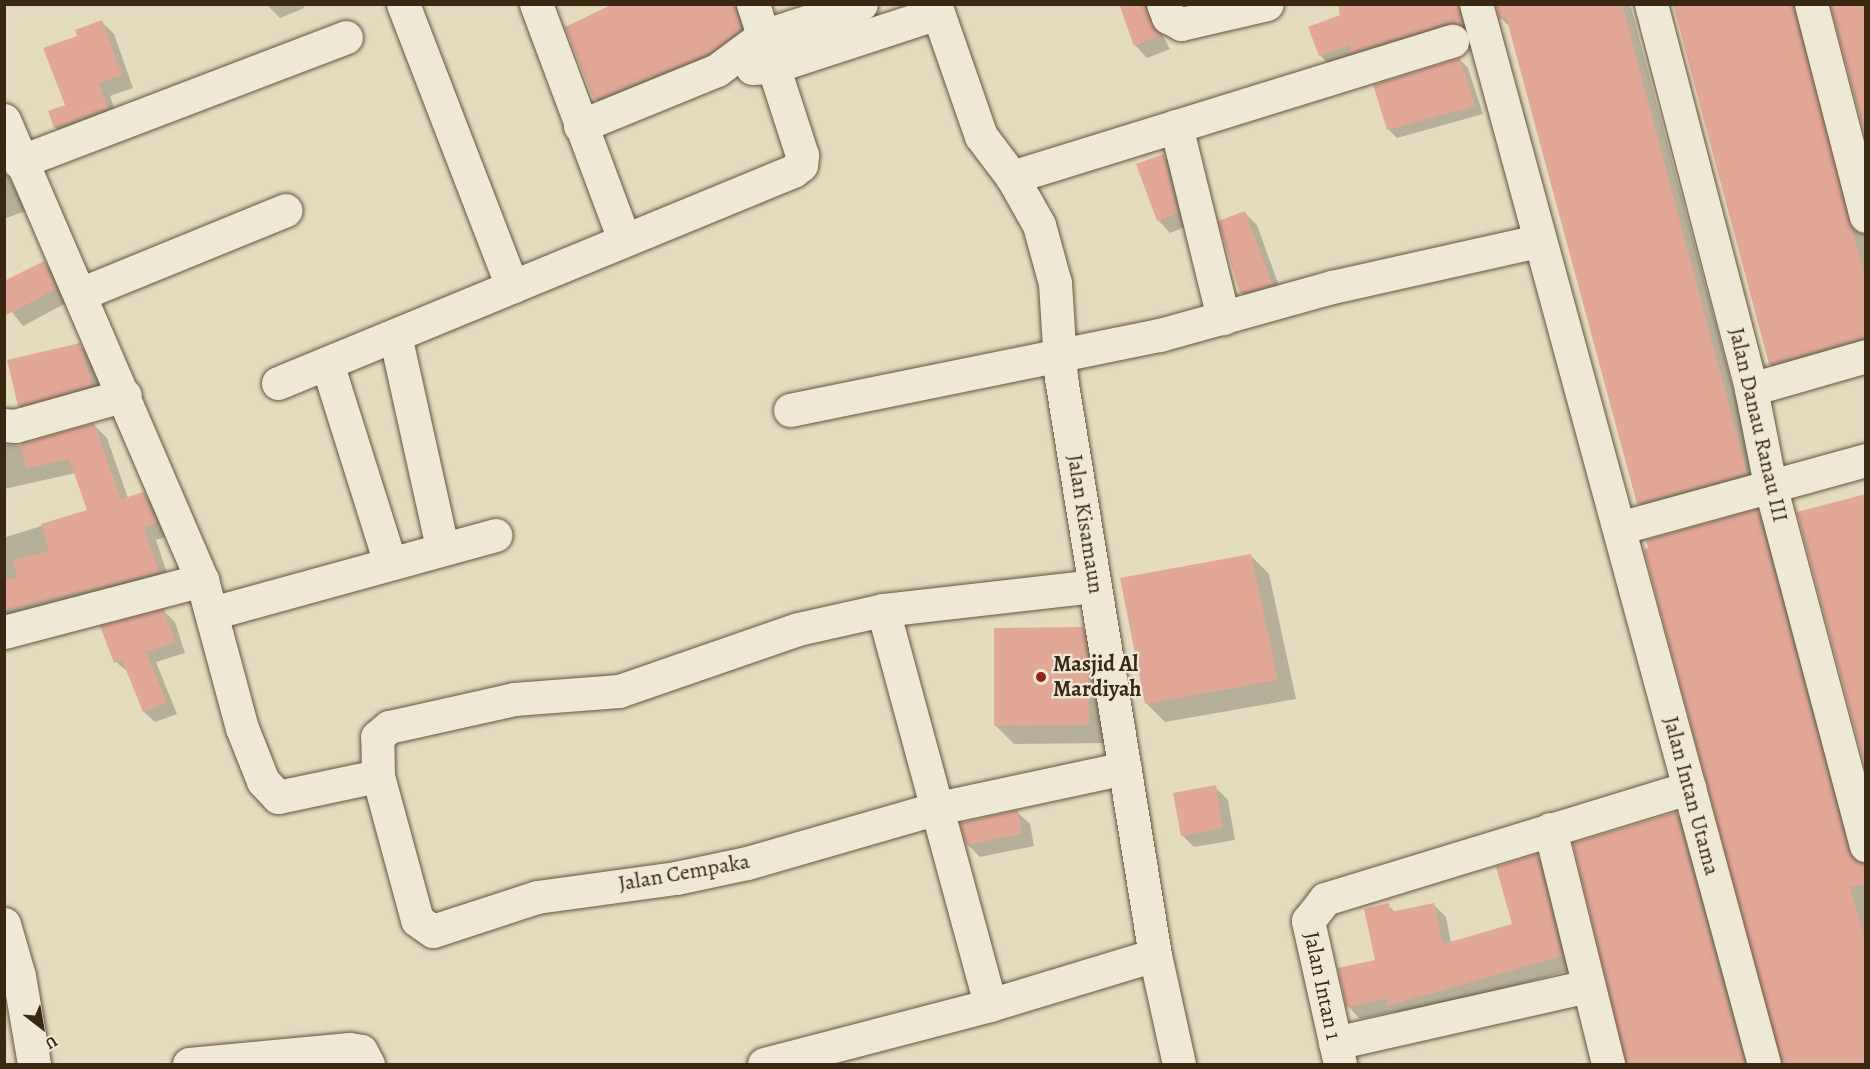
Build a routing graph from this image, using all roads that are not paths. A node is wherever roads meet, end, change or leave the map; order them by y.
1 (403, 4) edge
2 (753, 4) edge
3 (861, 4) edge
4 (1163, 4) edge
5 (1267, 4) edge
6 (1476, 4) edge
7 (1651, 4) edge
8 (1811, 4) edge
9 (536, 5) edge
10 (936, 9) edge
11 (763, 36) junction
12 (346, 37) dead end
13 (1452, 42) dead end
14 (772, 67) junction
15 (717, 70) junction
16 (4, 120) edge
17 (580, 126) junction
18 (1176, 126) junction
19 (19, 162) junction
20 (1012, 177) junction
21 (286, 210) dead end
22 (1866, 216) edge
23 (624, 239) junction
24 (1538, 241) junction
25 (512, 287) junction
26 (80, 294) junction
27 (1223, 318) junction
28 (394, 335) junction
29 (1866, 356) edge
30 (1060, 357) junction
31 (327, 363) junction
32 (279, 383) dead end
33 (1751, 389) junction
34 (125, 395) junction
35 (790, 410) dead end
36 (4, 425) edge
37 (1866, 460) edge
38 (1770, 485) junction
39 (1618, 528) junction
40 (495, 535) dead end
41 (442, 547) junction
42 (390, 563) junction
43 (202, 580) junction
44 (1095, 586) junction
45 (883, 610) junction
46 (212, 612) junction
47 (4, 632) edge
48 (1125, 768) junction
49 (378, 776) junction
50 (1689, 788) junction
51 (934, 809) junction
52 (1550, 830) junction
53 (1866, 845) edge
54 (4, 924) edge
55 (1155, 955) junction
56 (1587, 986) junction
57 (990, 1005) junction
58 (1337, 1054) edge
59 (34, 1065) edge
60 (189, 1065) edge
61 (368, 1065) edge
62 (764, 1065) edge
63 (1179, 1065) edge
64 (1608, 1065) edge
65 (1764, 1065) edge

1 - 25 street
2 - 11 street
3 - 11 street
4 - 5 street
6 - 24 street, Jalan Intan Utama
7 - 33 street, Jalan Danau Ranau III
8 - 22 street
9 - 17 street
10 - 14 street
10 - 20 street, Jalan Kisamaun
11 - 14 street
11 - 15 street
12 - 19 street
13 - 18 street
14 - 15 street
14 - 23 street
15 - 17 street
16 - 19 street
17 - 23 street
18 - 20 street
18 - 27 street
19 - 26 street
20 - 30 street, Jalan Kisamaun
21 - 26 street
23 - 25 street
24 - 27 street
24 - 39 street, Jalan Intan Utama
25 - 28 street
26 - 34 street
27 - 30 street
28 - 31 street
28 - 41 street
29 - 33 street
30 - 35 street
30 - 44 street, Jalan Kisamaun
31 - 32 street
31 - 42 street
33 - 38 street, Jalan Danau Ranau III
34 - 36 street
34 - 43 street
37 - 38 street
38 - 39 street
38 - 53 street, Jalan Danau Ranau III
39 - 50 street, Jalan Intan Utama
40 - 41 street
41 - 42 street
42 - 46 street
43 - 46 street
43 - 47 street
44 - 45 street
44 - 48 street, Jalan Kisamaun
45 - 49 street
45 - 51 street
46 - 49 street
48 - 51 street, Jalan Cempaka
48 - 55 street, Jalan Kisamaun
49 - 51 street, Jalan Cempaka
50 - 52 street
50 - 65 street, Jalan Intan Utama
51 - 57 street
52 - 56 street
52 - 58 street, Jalan Intan 1
54 - 59 street
55 - 57 street
55 - 63 street, Jalan Kisamaun
56 - 58 street
56 - 64 street
57 - 62 street
60 - 61 street

